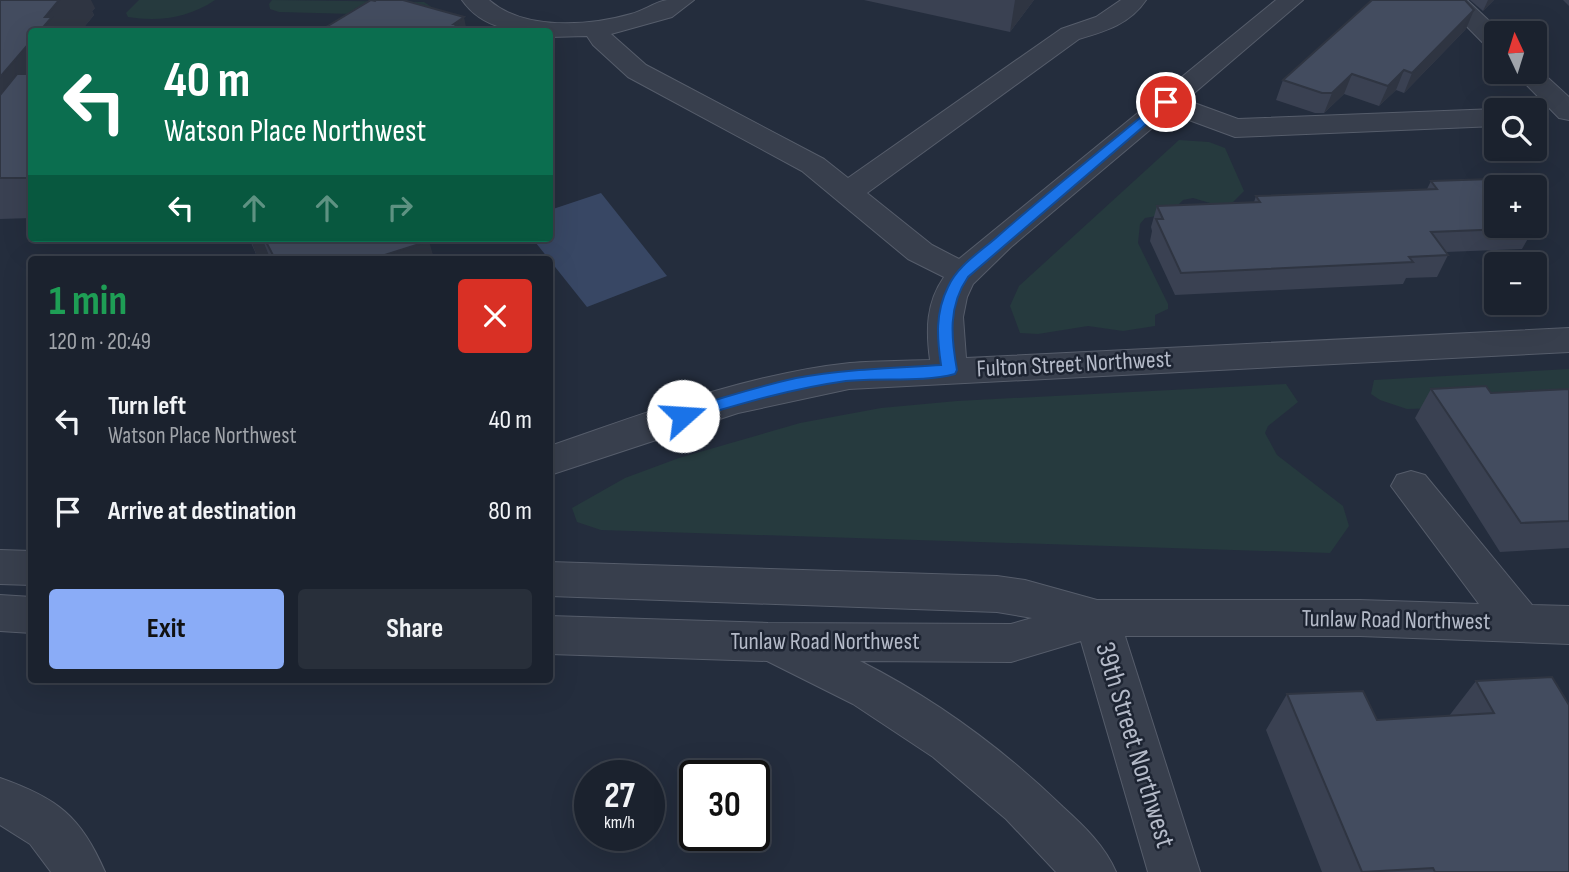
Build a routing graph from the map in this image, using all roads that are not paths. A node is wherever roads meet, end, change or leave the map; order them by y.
1 (474, 0) edge
2 (682, 0) edge
3 (1134, 0) edge
4 (1291, 0) edge
5 (1453, 0) edge
6 (543, 28) edge
7 (553, 29) edge
8 (596, 29) junction
9 (1484, 30) edge
10 (1539, 84) edge
11 (1166, 102) junction
12 (1569, 114) edge
13 (1547, 116) edge
14 (1484, 118) edge
15 (849, 192) junction
16 (964, 274) junction
17 (1569, 340) edge
18 (950, 370) junction
19 (553, 460) edge
20 (1411, 486) dead end
21 (0, 568) edge
22 (28, 568) edge
23 (553, 579) edge
24 (0, 613) edge
25 (28, 615) edge
26 (1097, 618) junction
27 (1519, 622) junction
28 (1569, 625) edge
29 (553, 635) edge
30 (768, 642) junction
31 (0, 801) edge
32 (79, 872) edge
33 (1090, 872) edge
34 (1174, 872) edge

1 - 6 street
2 - 8 street
3 - 15 street
4 - 11 street
5 - 9 street
7 - 8 street
8 - 15 street
10 - 12 street
11 - 14 street
11 - 16 street
12 - 13 street
15 - 16 street
16 - 18 street
17 - 18 street, Fulton Street Northwest
18 - 19 street, Fulton Street Northwest
20 - 27 street
21 - 22 street
23 - 26 street, Tunlaw Road Northwest
24 - 25 street
26 - 27 street, Tunlaw Road Northwest
26 - 30 street, Tunlaw Road Northwest
26 - 34 street, 39th Street Northwest
27 - 28 street, Tunlaw Road Northwest
29 - 30 street, Tunlaw Road Northwest
30 - 33 street
31 - 32 street

